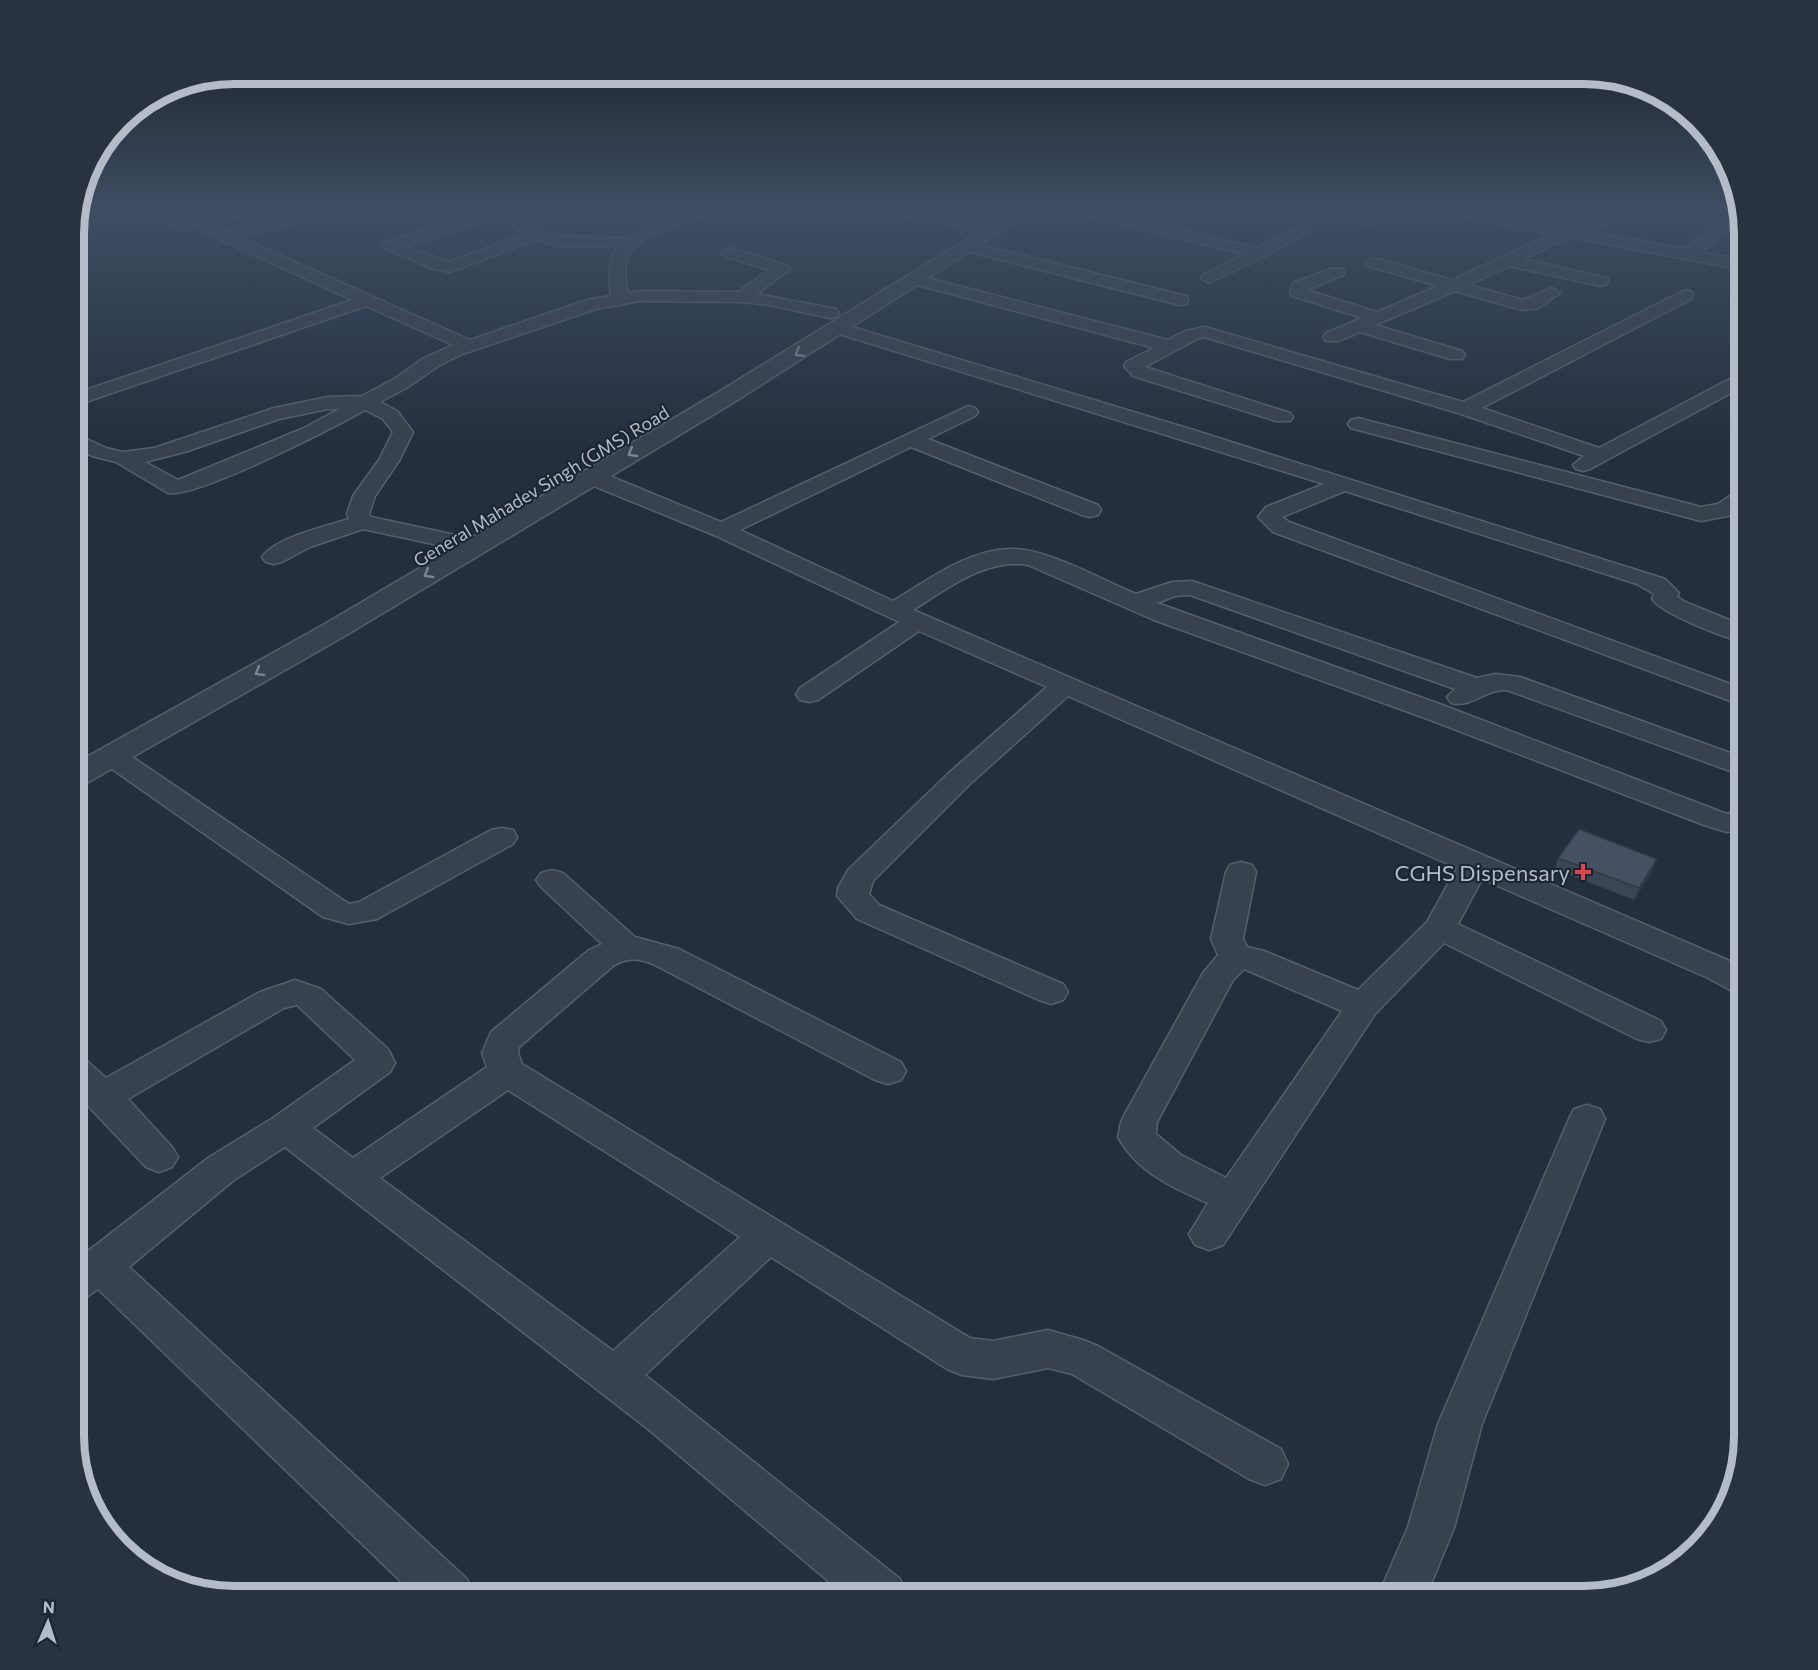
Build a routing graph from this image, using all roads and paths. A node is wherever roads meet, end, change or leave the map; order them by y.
1 (341, 288) edge
2 (619, 288) edge
3 (753, 288) edge
4 (889, 288) edge
5 (900, 288) edge
6 (947, 288) edge
7 (1141, 288) edge
8 (1299, 288) edge
9 (1449, 288) edge
10 (1460, 288) edge
11 (1552, 293) dead end
12 (1685, 295) dead end
13 (742, 297) junction
14 (620, 298) junction
15 (368, 300) junction
16 (1180, 300) dead end
17 (1379, 318) junction
18 (835, 321) junction
19 (1359, 326) junction
20 (1332, 337) dead end
21 (1169, 345) junction
22 (469, 346) junction
23 (1456, 355) dead end
24 (84, 382) edge
25 (1734, 384) edge
26 (101, 390) junction
27 (84, 396) edge
28 (364, 402) junction
29 (1465, 409) junction
30 (968, 412) dead end
31 (1283, 417) dead end
32 (1358, 424) dead end
33 (912, 440) junction
34 (84, 444) edge
35 (1600, 455) junction
36 (123, 458) junction
37 (592, 477) junction
38 (1561, 477) junction
39 (1344, 484) junction
40 (1734, 504) edge
41 (1090, 510) dead end
42 (362, 522) junction
43 (722, 530) junction
44 (452, 541) junction
45 (274, 557) dead end
46 (1135, 603) junction
47 (905, 616) junction
48 (1734, 631) edge
49 (1065, 685) junction
50 (1476, 687) junction
51 (809, 694) dead end
52 (1734, 694) edge
53 (175, 695) dead end
54 (1435, 712) junction
55 (112, 756) junction
56 (1734, 763) edge
57 (84, 771) edge
58 (1734, 822) edge
59 (502, 837) dead end
60 (1476, 862) junction
61 (1241, 872) dead end
62 (552, 880) dead end
63 (1440, 928) junction
64 (626, 947) junction
65 (1236, 957) junction
66 (1734, 978) edge
67 (1051, 992) dead end
68 (1363, 1006) junction
69 (1649, 1030) dead end
70 (888, 1071) dead end
71 (507, 1072) junction
72 (84, 1079) edge
73 (103, 1096) junction
74 (1587, 1119) dead end
75 (285, 1128) junction
76 (159, 1157) dead end
77 (351, 1178) junction
78 (1232, 1197) junction
79 (770, 1234) junction
80 (1209, 1234) dead end
81 (87, 1275) edge
82 (614, 1377) junction
83 (1265, 1464) dead end
84 (439, 1586) edge
85 (871, 1586) edge
86 (1406, 1586) edge

1 - 15 street
2 - 14 street
3 - 13 street
4 - 18 street, General Mahadev Singh (GMS) Road
5 - 18 street
6 - 21 street
7 - 16 street
8 - 17 street
9 - 17 street
10 - 11 street
12 - 29 street
13 - 14 street
13 - 18 street
14 - 22 street
15 - 22 street
15 - 26 street
17 - 19 street
18 -> 37 street
18 - 39 street
18 - 44 street, General Mahadev Singh (GMS) Road
19 - 20 street
19 - 23 street
21 - 29 street
21 - 31 street
22 - 28 street
24 - 26 street
25 - 35 street
26 - 27 street
28 - 36 street
28 - 36 street
28 - 42 street
29 - 35 street
30 - 33 street
32 - 38 street
33 - 41 street
33 - 43 street
34 - 36 street
35 - 38 street
37 - 43 street
37 -> 55 street
38 - 40 street
39 - 48 street
39 - 52 street
42 - 44 street
42 - 45 street
43 - 47 street
44 - 53 street, General Mahadev Singh (GMS) Road
46 - 47 street
46 - 50 street
46 - 54 street
47 - 49 street
47 - 51 street
49 - 60 street
49 - 67 street
50 - 54 street
50 - 56 street
54 - 58 street
55 - 57 street
55 - 59 street
60 - 63 street
60 - 66 street
61 - 65 street
62 - 64 street
63 - 68 street
63 - 69 street
64 - 70 street
64 - 71 street
65 - 68 street
65 - 78 street
68 - 78 street
71 - 77 street
71 - 79 street
72 - 73 street
73 - 75 street
73 - 76 street
74 - 86 street
75 - 77 street
75 - 81 street
77 - 82 street
78 - 80 street
79 - 82 street
79 - 83 street
81 - 84 street
82 - 85 street

